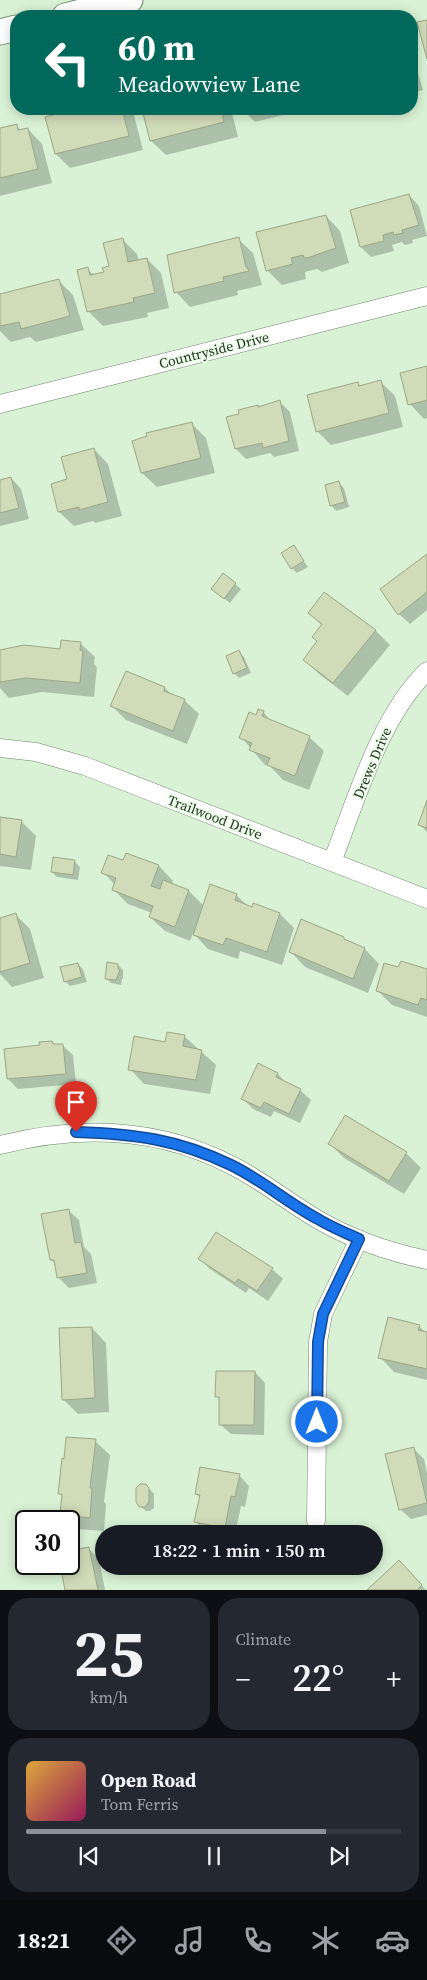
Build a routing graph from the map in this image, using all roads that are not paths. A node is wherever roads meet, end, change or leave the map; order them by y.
1 (130, 0) edge
2 (89, 10) edge
3 (427, 296) edge
4 (0, 404) edge
5 (427, 671) edge
6 (0, 748) edge
7 (332, 862) junction
8 (427, 899) edge
9 (0, 1145) edge
10 (359, 1239) junction
11 (427, 1260) edge
12 (316, 1521) dead end

1 - 2 main road
3 - 4 street, Countryside Drive
5 - 7 street, Drews Drive
6 - 7 street, Trailwood Drive
7 - 8 street, Trailwood Drive
9 - 10 street
10 - 11 street
10 - 12 street

